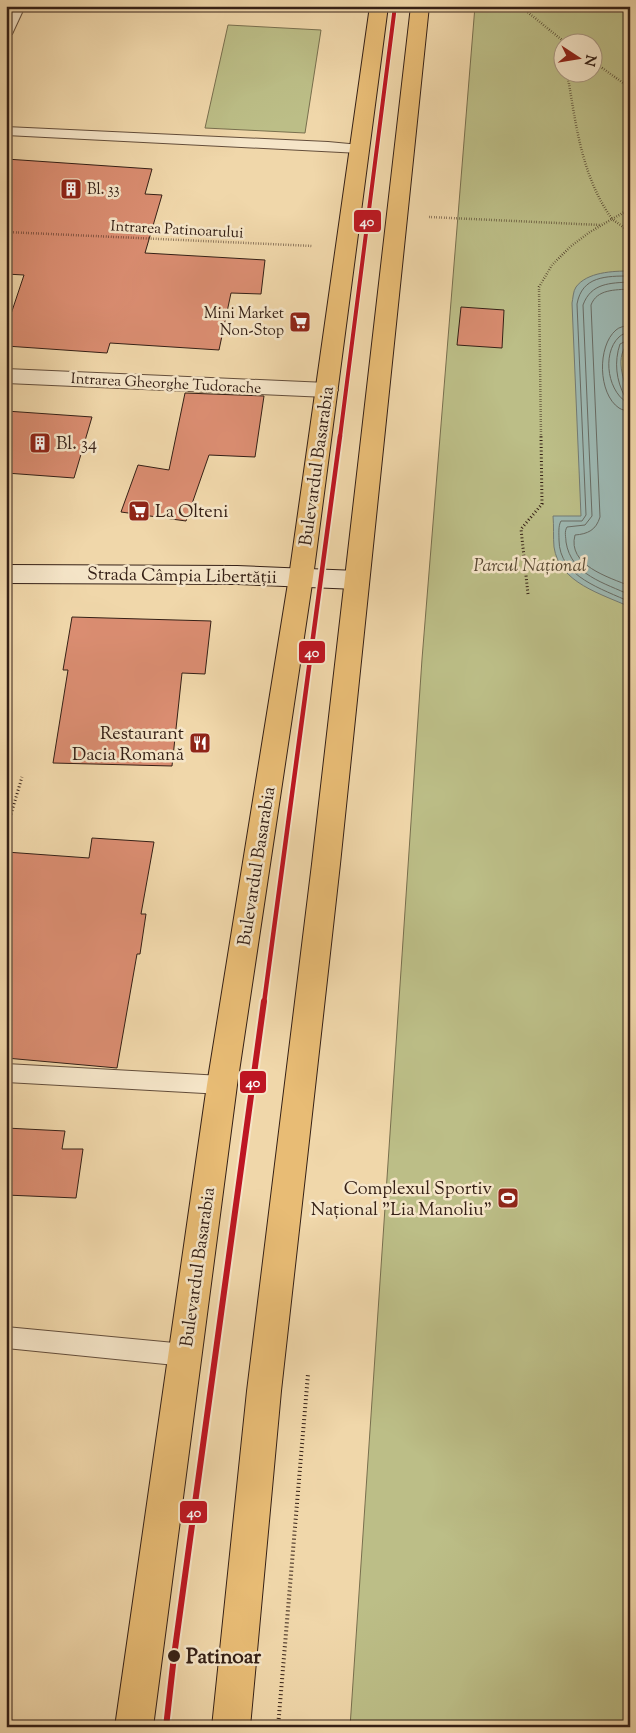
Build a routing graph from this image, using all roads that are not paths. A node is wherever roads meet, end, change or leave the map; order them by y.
1 (16, 6) edge
2 (379, 6) edge
3 (420, 6) edge
4 (6, 30) edge
5 (6, 131) edge
6 (360, 149) junction
7 (6, 376) edge
8 (326, 390) junction
9 (6, 574) edge
10 (301, 577) junction
11 (357, 580) junction
12 (6, 1073) edge
13 (222, 1085) junction
14 (6, 1337) edge
15 (185, 1355) junction
16 (134, 1727) edge
17 (231, 1727) edge

1 - 4 street
2 - 6 main road, Bulevardul Basarabia
3 - 11 main road
5 - 6 lane
6 - 8 main road, Bulevardul Basarabia
7 - 8 street, Intrarea Gheorghe Tudorache
8 - 10 main road, Bulevardul Basarabia
9 - 10 street, Strada Câmpia Libertății
10 - 11 street, Strada Câmpia Libertății
10 - 13 main road, Bulevardul Basarabia
11 - 17 main road
12 - 13 lane
13 - 15 main road, Bulevardul Basarabia
14 - 15 lane
15 - 16 main road, Bulevardul Basarabia

